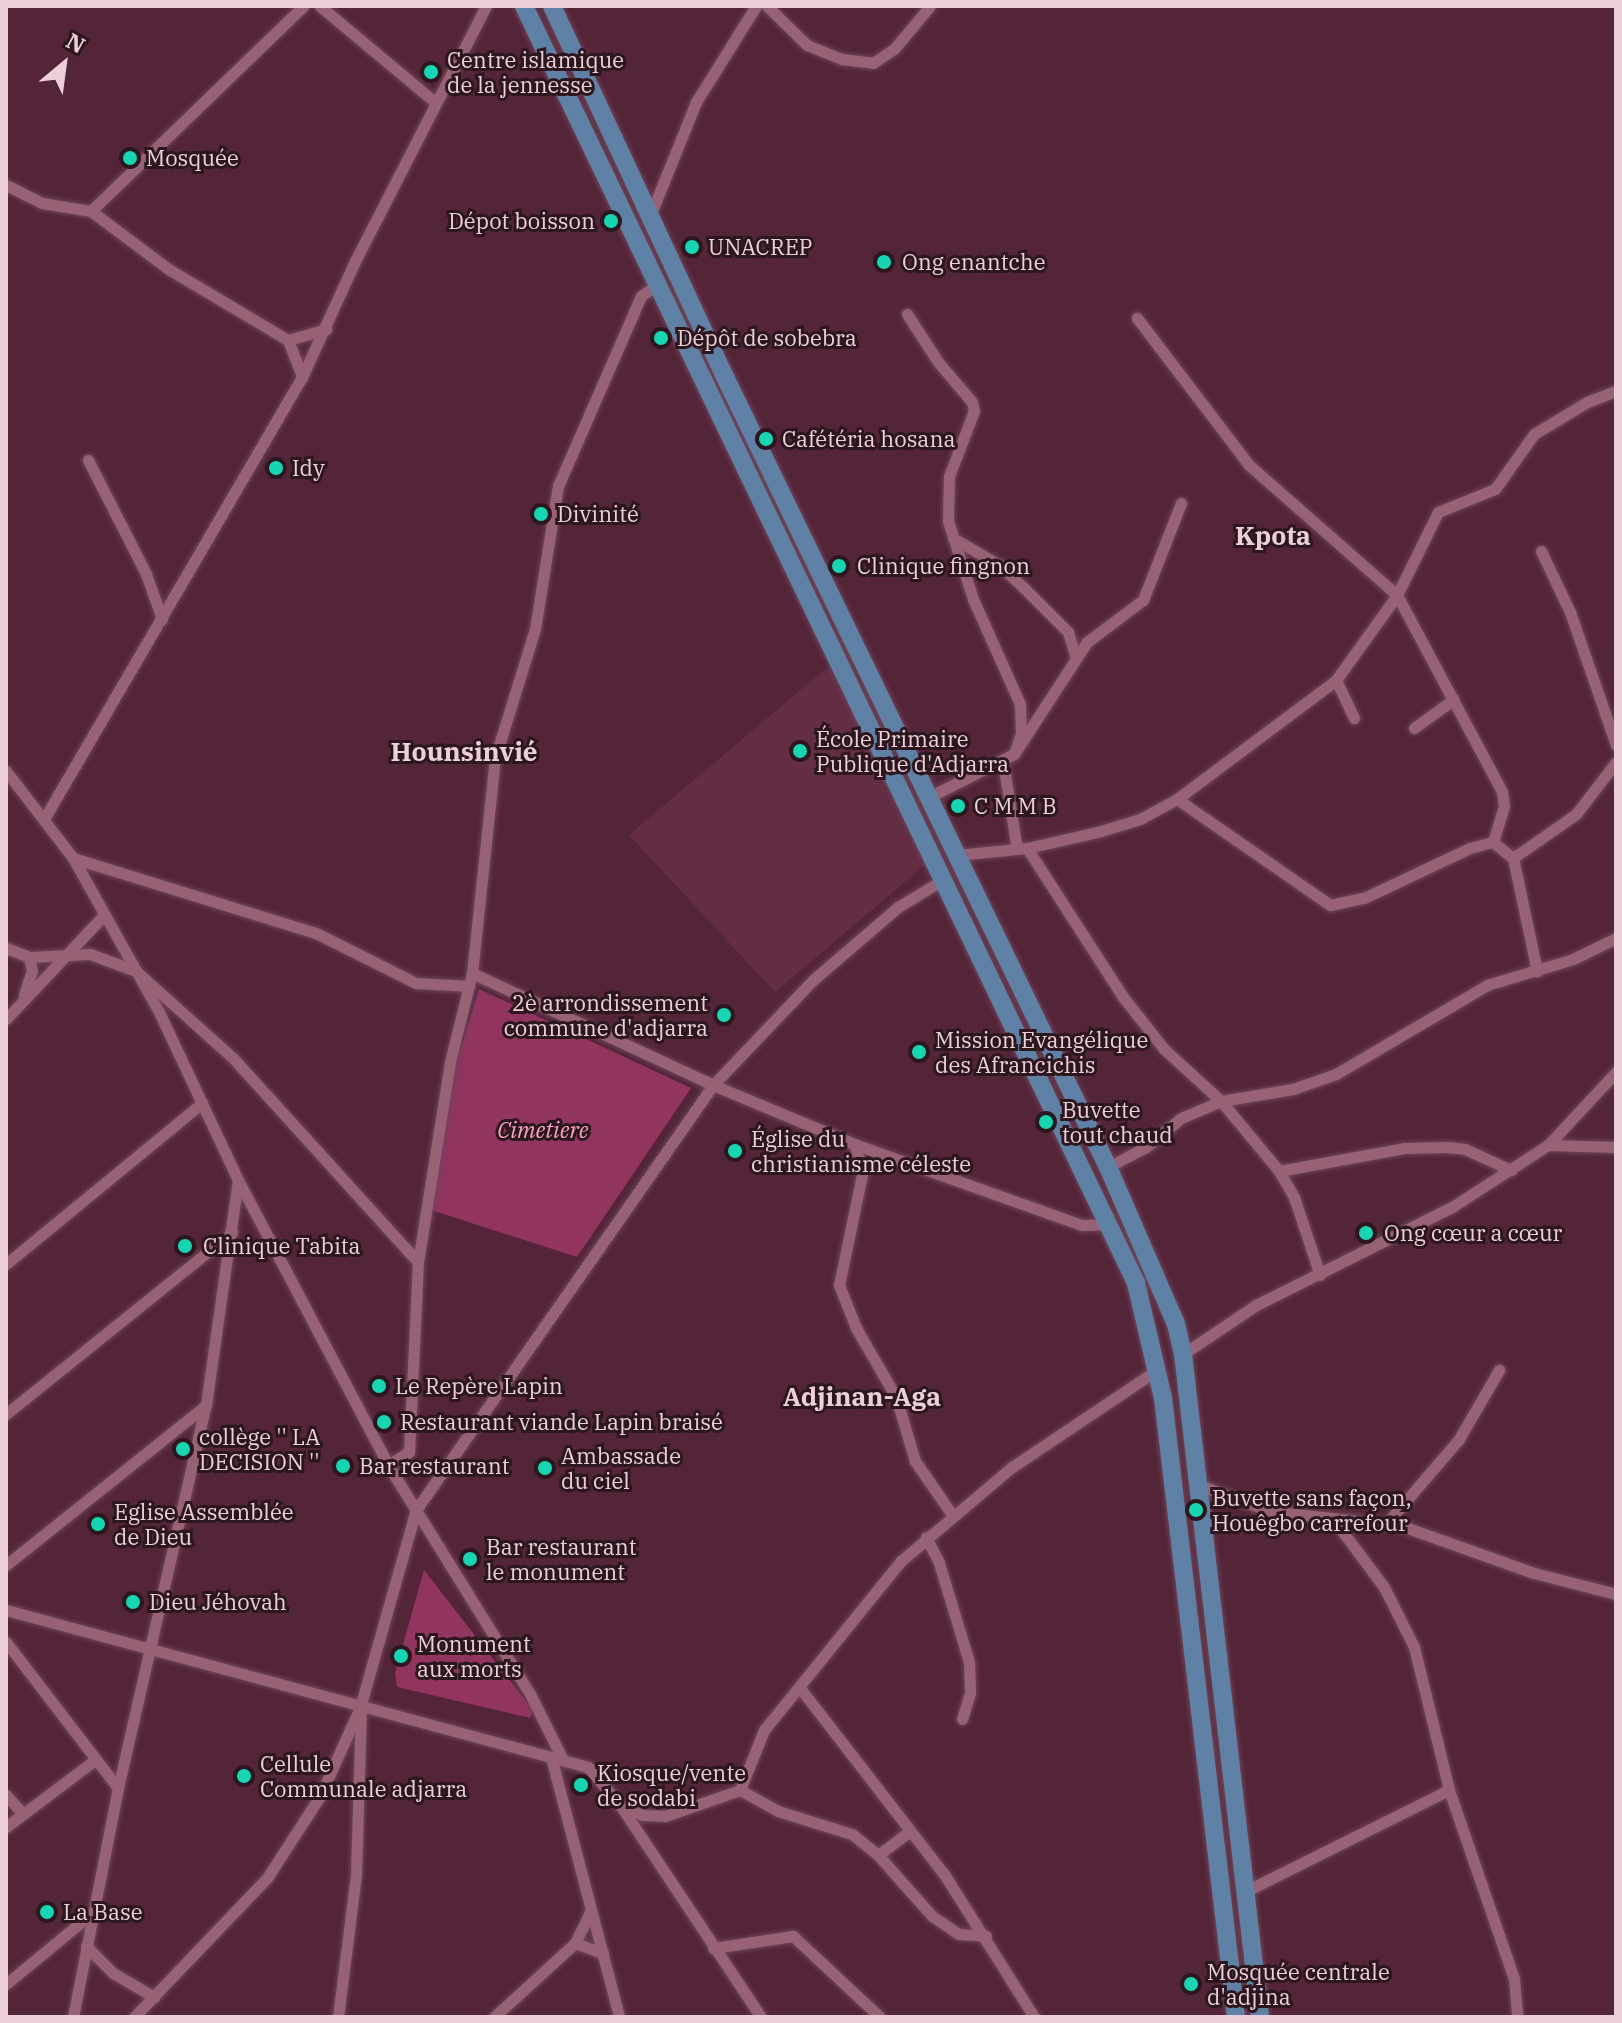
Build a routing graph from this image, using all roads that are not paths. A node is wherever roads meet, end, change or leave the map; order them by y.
1 (303, 6) edge
2 (320, 6) edge
3 (486, 6) edge
4 (524, 6) edge
5 (552, 6) edge
6 (756, 6) edge
7 (767, 6) edge
8 (930, 6) edge
9 (436, 103) junction
10 (6, 185) edge
11 (91, 211) junction
12 (652, 211) junction
13 (657, 285) junction
14 (907, 314) dead end
15 (1137, 318) dead end
16 (326, 329) junction
17 (288, 340) junction
18 (302, 377) junction
19 (1616, 391) edge
20 (88, 460) dead end
21 (1181, 503) dead end
22 (953, 538) junction
23 (1541, 551) dead end
24 (1397, 595) junction
25 (162, 619) junction
26 (1076, 658) junction
27 (1336, 680) junction
28 (1454, 699) junction
29 (1354, 718) dead end
30 (1414, 728) dead end
31 (1616, 745) edge
32 (1014, 754) junction
33 (1003, 762) junction
34 (1616, 762) edge
35 (6, 771) edge
36 (927, 798) junction
37 (1177, 799) junction
38 (44, 819) junction
39 (1493, 842) junction
40 (1022, 848) junction
41 (957, 855) junction
42 (73, 858) junction
43 (1513, 858) junction
44 (941, 881) junction
45 (103, 916) junction
46 (1616, 938) edge
47 (6, 948) edge
48 (71, 954) junction
49 (29, 957) junction
50 (136, 971) junction
51 (1537, 971) junction
52 (472, 973) junction
53 (469, 986) junction
54 (22, 1000) junction
55 (6, 1019) edge
56 (1616, 1072) edge
57 (713, 1085) junction
58 (1221, 1101) junction
59 (202, 1103) junction
60 (854, 1144) junction
61 (1548, 1145) junction
62 (1616, 1147) edge
63 (1108, 1167) junction
64 (1511, 1170) junction
65 (1279, 1171) junction
66 (238, 1180) junction
67 (1106, 1224) junction
68 (232, 1232) junction
69 (418, 1262) junction
70 (6, 1264) edge
71 (1320, 1275) junction
72 (1183, 1354) junction
73 (1157, 1370) junction
74 (1499, 1370) dead end
75 (206, 1405) junction
76 (6, 1414) edge
77 (388, 1465) junction
78 (1196, 1484) junction
79 (416, 1510) junction
80 (951, 1513) junction
81 (1334, 1520) junction
82 (1386, 1524) junction
83 (926, 1537) junction
84 (6, 1565) edge
85 (1616, 1594) edge
86 (6, 1610) edge
87 (6, 1642) edge
88 (149, 1647) junction
89 (800, 1688) junction
90 (361, 1704) junction
91 (962, 1719) dead end
92 (556, 1758) junction
93 (95, 1760) junction
94 (118, 1788) junction
95 (740, 1790) junction
96 (1449, 1790) junction
97 (6, 1795) edge
98 (620, 1805) junction
99 (23, 1814) junction
100 (6, 1827) edge
101 (910, 1831) junction
102 (878, 1855) junction
103 (1244, 1892) junction
104 (591, 1910) junction
105 (92, 1913) junction
106 (986, 1936) junction
107 (575, 1943) junction
108 (86, 1946) junction
109 (713, 1948) junction
110 (603, 1953) junction
111 (6, 1984) edge
112 (154, 1997) junction
113 (1234, 2016) edge
114 (73, 2017) edge
115 (134, 2017) edge
116 (338, 2017) edge
117 (494, 2017) edge
118 (619, 2017) edge
119 (761, 2017) edge
120 (880, 2017) edge
121 (1034, 2017) edge
122 (1260, 2017) edge
123 (1517, 2017) edge

1 - 11 street
2 - 9 street
3 - 9 street
4 - 13 main road
5 - 12 main road
6 - 12 street
7 - 8 street
9 - 16 street
10 - 11 street
11 - 17 street
12 - 36 main road
13 - 44 main road
13 - 52 street
14 - 22 street
15 - 24 street
16 - 17 street
16 - 18 street
17 - 18 street
18 - 25 street
19 - 24 street
20 - 25 street
21 - 26 street
22 - 26 street
22 - 32 street
23 - 31 street
24 - 27 street
24 - 28 street
25 - 38 street
26 - 32 street
27 - 29 street
27 - 37 street
28 - 30 street
28 - 39 street
32 - 33 street
33 - 36 street
33 - 40 street
34 - 43 street
35 - 38 street
36 - 41 main road
37 - 39 street
37 - 40 street
38 - 42 street
39 - 43 street
40 - 41 street
40 - 58 street
41 - 63 main road
42 - 45 street
42 - 53 street
43 - 51 street
44 - 57 street
44 - 67 main road
45 - 48 street
45 - 50 street
46 - 51 street
47 - 49 street
48 - 49 street
48 - 50 street
48 - 54 street
49 - 54 street
50 - 59 street
50 - 69 street
51 - 58 street
52 - 53 street
52 - 57 street
53 - 69 street
54 - 55 street
56 - 61 street
57 - 60 street
57 - 79 street
58 - 63 street
58 - 65 street
59 - 66 street
59 - 70 street
60 - 67 street
60 - 80 street
61 - 62 street
61 - 64 street
63 - 72 main road
64 - 65 street
64 - 71 street
65 - 71 street
66 - 68 street
66 - 77 street
67 - 73 main road
68 - 75 street
68 - 76 street
69 - 77 street
71 - 72 street
72 - 78 main road
73 - 80 street
73 - 113 main road
74 - 82 street
75 - 84 street
75 - 88 street
77 - 79 street
78 - 81 street
78 - 103 main road
79 - 90 street
79 - 92 street
80 - 83 street
81 - 82 street
81 - 96 street
82 - 85 street
83 - 89 street
83 - 91 street
86 - 88 street
87 - 93 street
88 - 90 street
88 - 94 street
89 - 95 street
89 - 101 street
90 - 92 street
90 - 112 street
90 - 116 street
92 - 98 street
92 - 104 street
93 - 94 street
93 - 99 street
94 - 105 street
95 - 98 street
95 - 102 street
96 - 103 street
96 - 123 street
97 - 99 street
98 - 109 street
99 - 100 street
101 - 102 street
101 - 106 street
102 - 106 street
103 - 122 main road
104 - 107 street
104 - 110 street
105 - 108 street
105 - 111 street
106 - 121 street
107 - 110 street
107 - 117 street
108 - 112 street
108 - 114 street
109 - 119 street
109 - 120 street
110 - 118 street
112 - 115 street

